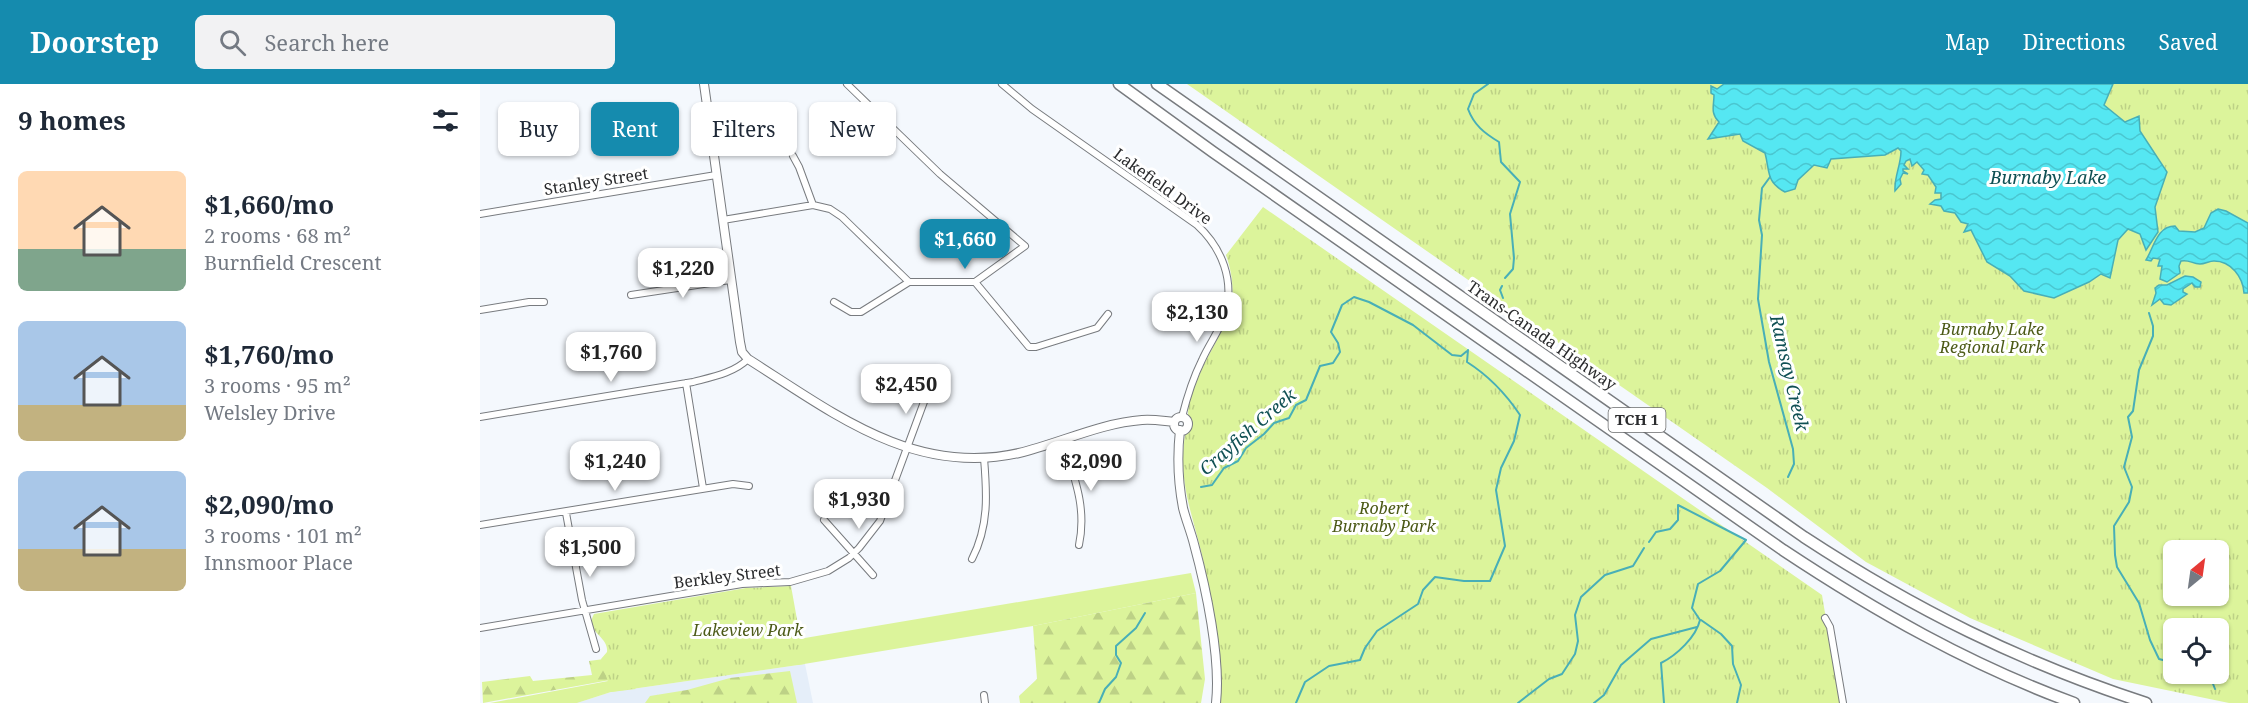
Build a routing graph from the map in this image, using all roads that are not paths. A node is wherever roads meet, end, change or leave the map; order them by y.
1 (704, 84) edge
2 (847, 84) edge
3 (1002, 84) edge
4 (1119, 84) edge
5 (1157, 84) edge
6 (792, 156) dead end
7 (716, 175) junction
8 (813, 205) junction
9 (480, 214) edge
10 (723, 220) junction
11 (730, 280) junction
12 (909, 282) junction
13 (975, 282) junction
14 (632, 295) dead end
15 (544, 302) dead end
16 (834, 302) dead end
17 (480, 310) edge
18 (1108, 314) dead end
19 (748, 359) junction
20 (686, 383) junction
21 (928, 391) dead end
22 (480, 417) edge
23 (1182, 417) junction
24 (1174, 422) junction
25 (1180, 430) junction
26 (1063, 441) junction
27 (908, 449) junction
28 (984, 458) junction
29 (749, 486) dead end
30 (703, 488) junction
31 (566, 513) junction
32 (824, 520) dead end
33 (480, 525) edge
34 (1079, 545) dead end
35 (854, 553) junction
36 (972, 559) dead end
37 (873, 575) dead end
38 (584, 611) junction
39 (1825, 618) dead end
40 (480, 628) edge
41 (596, 649) dead end
42 (984, 695) dead end
43 (985, 703) edge
44 (1216, 703) edge
45 (1843, 703) edge
46 (2074, 703) edge
47 (2146, 703) edge

1 - 7 street
2 - 13 street
3 - 23 street, Lakefield Drive
4 - 46 highway, TCH 1
5 - 47 highway, Trans-Canada Highway / TCH 1
6 - 8 street
7 - 9 street, Stanley Street
7 - 10 street
8 - 10 street
8 - 12 street
10 - 11 street
11 - 14 street
11 - 19 street
12 - 13 street
12 - 16 street
13 - 18 street
15 - 17 street
19 - 20 street
19 - 27 street
20 - 22 street
20 - 30 street
21 - 27 street, Berkley Street
23 - 24 street
23 - 25 street
24 - 25 street
24 - 26 street
25 - 44 street
26 - 28 street
26 - 34 street
27 - 28 street
27 - 35 street, Berkley Street
28 - 36 street
29 - 30 street
30 - 31 street
31 - 33 street
31 - 38 street
32 - 35 street
35 - 37 street
35 - 38 street, Berkley Street
38 - 40 street, Berkley Street
38 - 41 street
39 - 45 street
42 - 43 street

